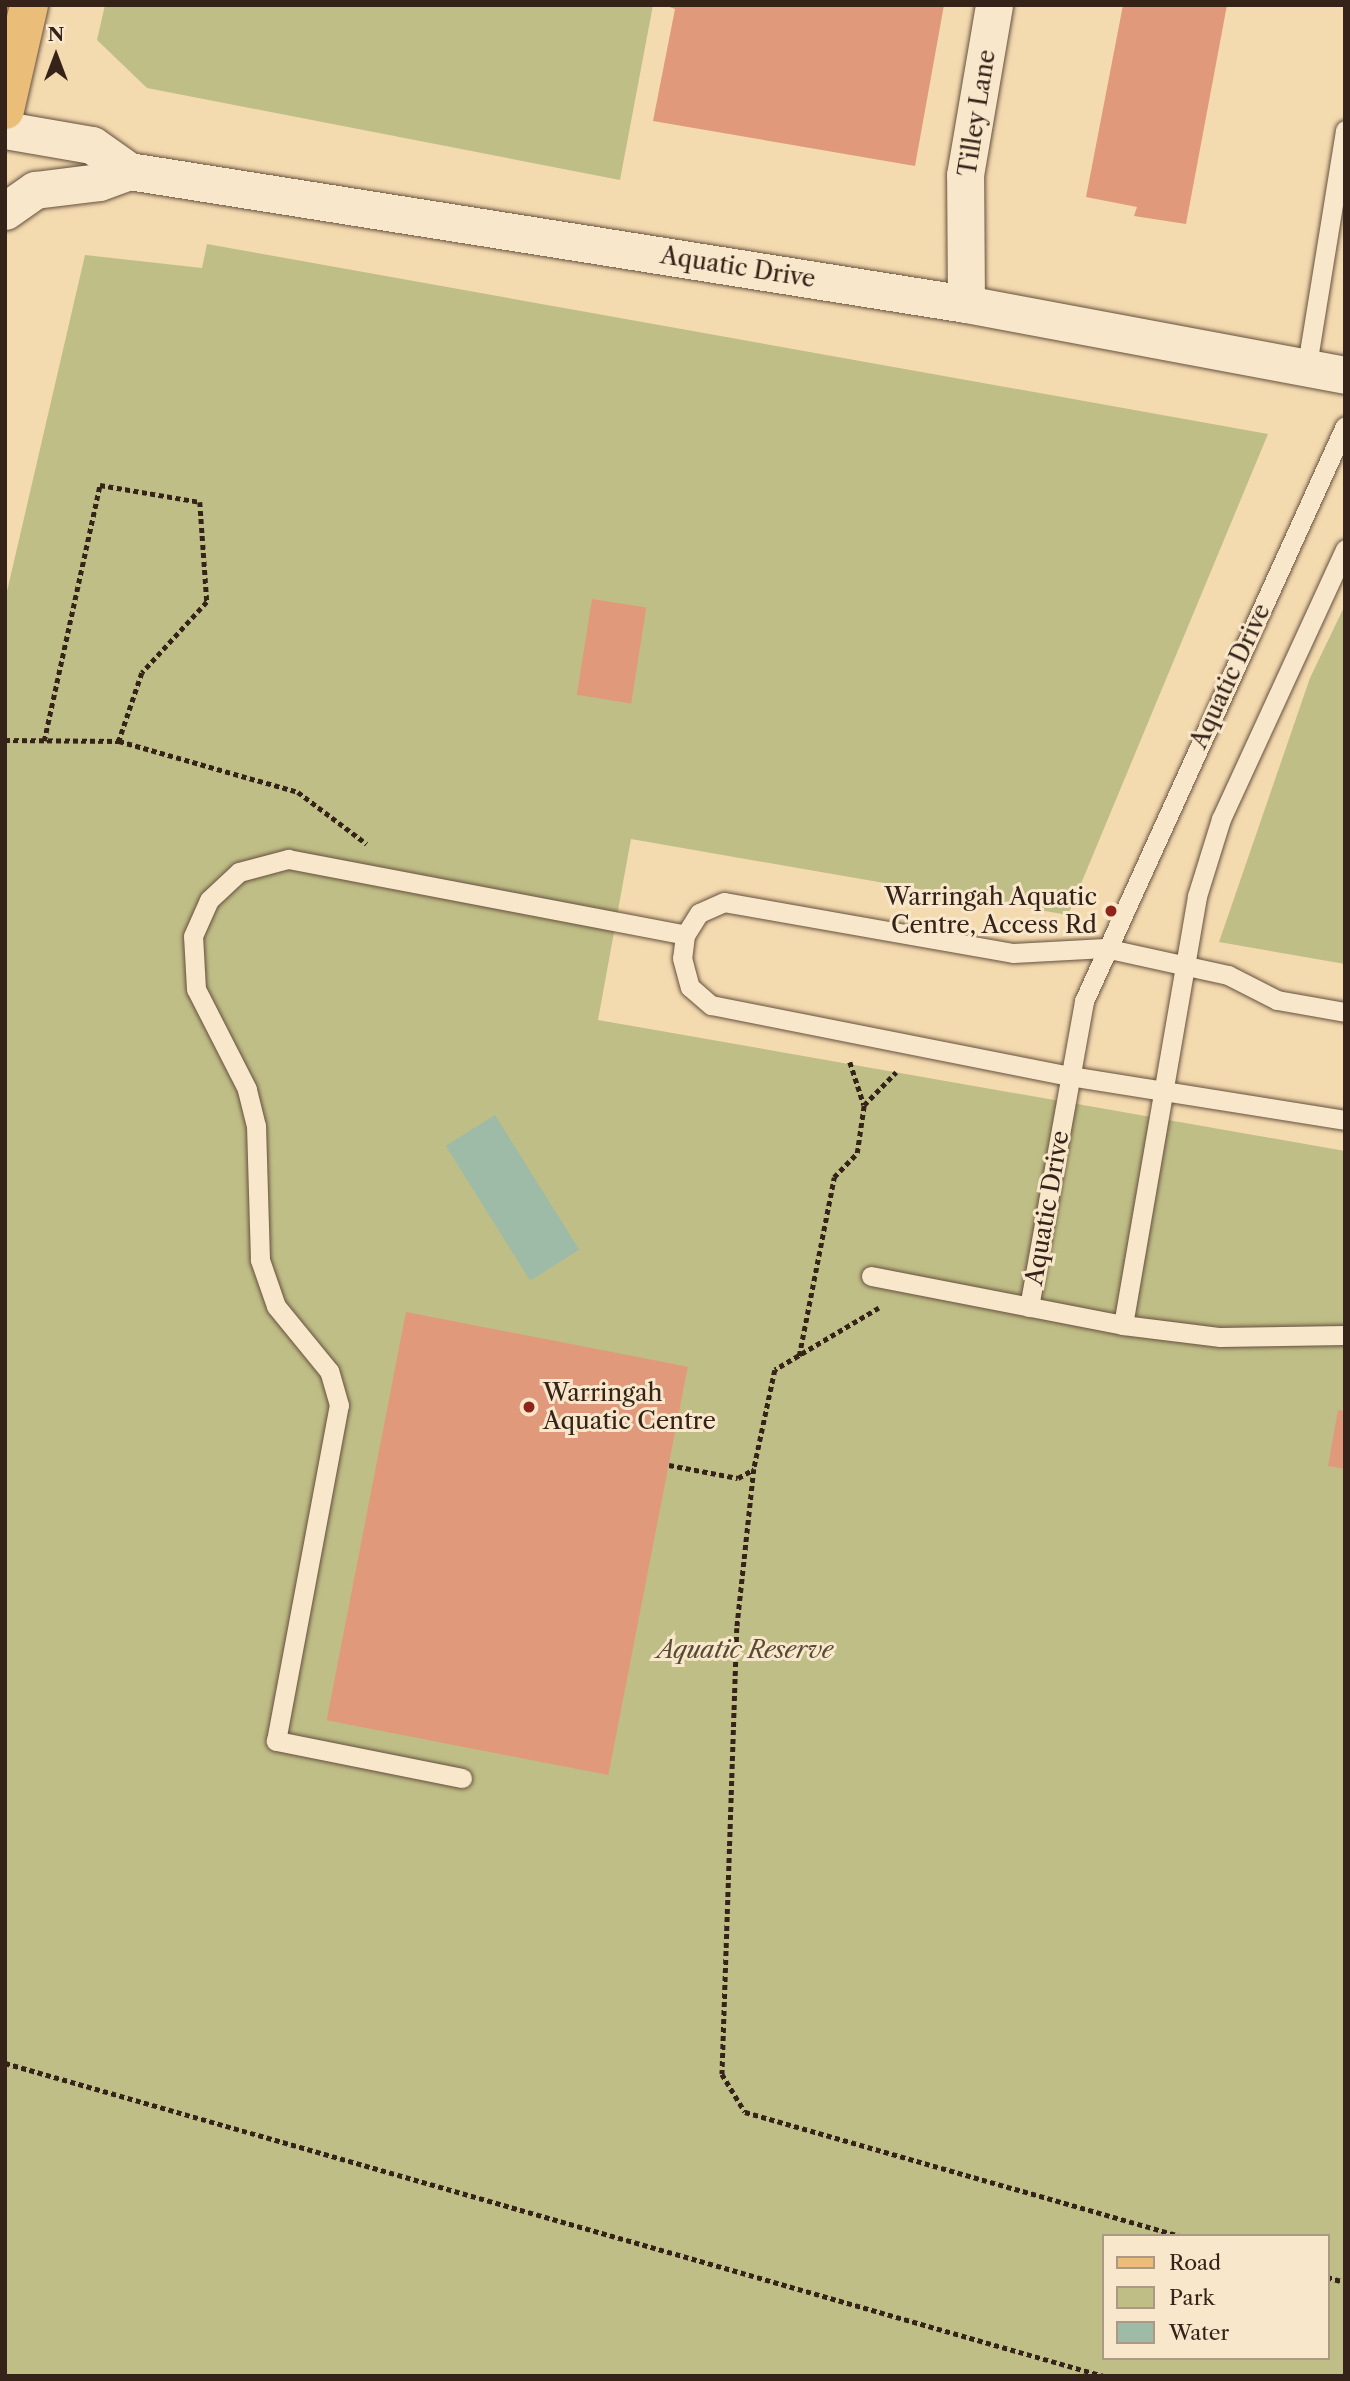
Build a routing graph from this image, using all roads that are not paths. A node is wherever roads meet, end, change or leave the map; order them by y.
1 (29, 5) edge
2 (994, 5) edge
3 (5, 110) edge
4 (5, 130) edge
5 (1345, 130) edge
6 (129, 171) junction
7 (5, 211) edge
8 (966, 304) junction
9 (1307, 365) junction
10 (1345, 375) edge
11 (1345, 426) edge
12 (1345, 549) edge
13 (685, 934) junction
14 (1105, 947) junction
15 (1185, 964) junction
16 (1345, 1012) edge
17 (1070, 1076) junction
18 (1167, 1091) junction
19 (1345, 1120) edge
20 (872, 1276) dead end
21 (1029, 1307) junction
22 (1123, 1325) junction
23 (1345, 1335) edge
24 (462, 1778) dead end

1 - 3 main road
2 - 8 street, Tilley Lane
4 - 6 street, Aquatic Drive
5 - 9 lane
6 - 7 street, Aquatic Drive
6 - 8 street, Aquatic Drive
8 - 9 street, Aquatic Drive
9 - 10 street, Aquatic Drive
11 - 14 lane, Aquatic Drive
12 - 15 lane, Aquatic Drive
13 - 14 lane
13 - 17 lane
13 - 24 lane
14 - 15 lane
14 - 17 lane, Aquatic Drive
15 - 16 lane
15 - 18 lane, Aquatic Drive
17 - 18 lane
17 - 21 lane, Aquatic Drive
18 - 19 lane
18 - 22 lane, Aquatic Drive
20 - 21 lane
21 - 22 lane, Aquatic Drive
22 - 23 lane

